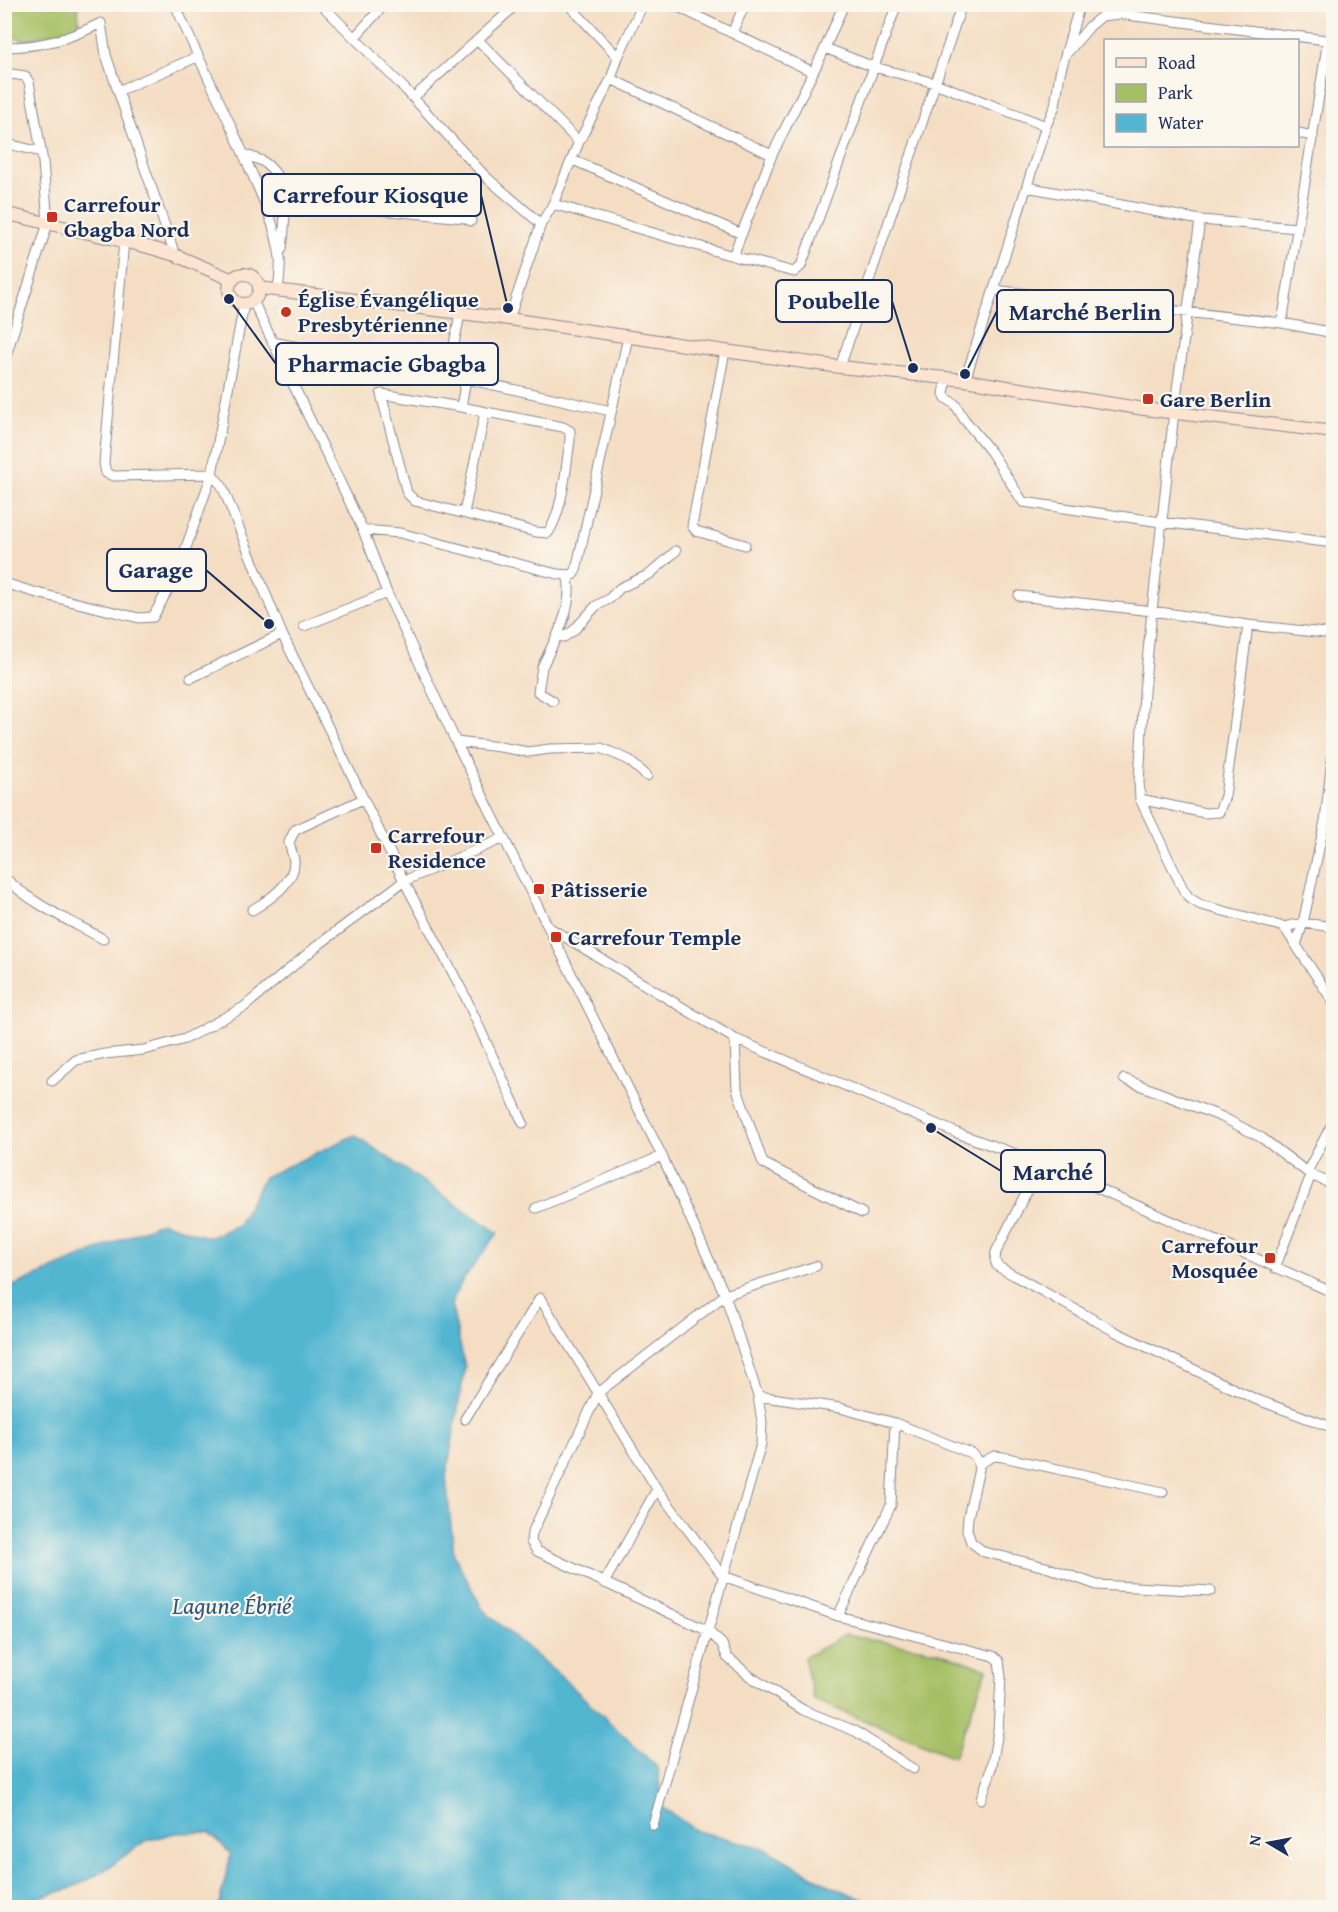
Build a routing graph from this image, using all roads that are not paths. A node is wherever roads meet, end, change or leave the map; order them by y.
1 (175, 4) edge
2 (321, 4) edge
3 (385, 4) edge
4 (517, 4) edge
5 (568, 4) edge
6 (643, 4) edge
7 (672, 4) edge
8 (745, 4) edge
9 (844, 4) edge
10 (897, 4) edge
11 (962, 4) edge
12 (1080, 4) edge
13 (732, 33) junction
14 (354, 38) junction
15 (478, 40) junction
16 (1331, 40) edge
17 (4, 46) edge
18 (825, 48) junction
19 (1065, 55) junction
20 (197, 57) junction
21 (618, 57) junction
22 (874, 67) junction
23 (811, 71) junction
24 (11, 74) dead end
25 (611, 79) junction
26 (935, 83) junction
27 (118, 91) junction
28 (413, 98) junction
29 (1046, 126) junction
30 (1299, 133) edge
31 (1313, 136) junction
32 (579, 142) junction
33 (4, 143) edge
34 (41, 152) junction
35 (244, 154) junction
36 (772, 154) junction
37 (573, 160) junction
38 (1027, 187) junction
39 (285, 201) junction
40 (553, 204) junction
41 (4, 213) edge
42 (1200, 220) junction
43 (471, 221) dead end
44 (48, 223) junction
45 (541, 224) junction
46 (1298, 228) junction
47 (742, 234) junction
48 (124, 241) junction
49 (175, 255) junction
50 (733, 256) junction
51 (280, 261) junction
52 (232, 280) junction
53 (259, 288) junction
54 (278, 290) junction
55 (994, 290) junction
56 (248, 303) junction
57 (1189, 312) junction
58 (460, 314) junction
59 (509, 319) junction
60 (1282, 323) junction
61 (1334, 333) edge
62 (628, 336) junction
63 (272, 342) junction
64 (725, 351) junction
65 (4, 362) edge
66 (840, 367) junction
67 (448, 375) junction
68 (947, 378) junction
69 (466, 379) junction
70 (965, 380) junction
71 (461, 407) junction
72 (485, 411) junction
73 (610, 411) junction
74 (1174, 412) junction
75 (1334, 432) edge
76 (212, 474) junction
77 (464, 513) junction
78 (1161, 522) junction
79 (363, 530) junction
80 (1334, 543) edge
81 (745, 544) dead end
82 (676, 551) dead end
83 (567, 575) junction
84 (4, 583) edge
85 (387, 593) junction
86 (1019, 596) dead end
87 (1152, 611) junction
88 (304, 626) dead end
89 (1248, 626) junction
90 (282, 634) junction
91 (1334, 634) edge
92 (557, 636) junction
93 (191, 678) dead end
94 (553, 701) dead end
95 (456, 742) junction
96 (1334, 742) edge
97 (647, 776) dead end
98 (363, 799) junction
99 (1140, 799) junction
100 (1329, 822) edge
101 (504, 838) junction
102 (4, 877) edge
103 (404, 881) junction
104 (252, 910) dead end
105 (1303, 923) junction
106 (1284, 927) junction
107 (1334, 927) edge
108 (550, 928) junction
109 (104, 939) dead end
110 (1296, 945) junction
111 (1334, 1003) edge
112 (735, 1039) junction
113 (1124, 1079) dead end
114 (52, 1081) dead end
115 (1334, 1120) edge
116 (523, 1123) dead end
117 (662, 1156) junction
118 (1041, 1163) junction
119 (1309, 1174) junction
120 (1334, 1185) edge
121 (536, 1208) dead end
122 (862, 1213) dead end
123 (816, 1266) dead end
124 (1275, 1268) junction
125 (1334, 1293) edge
126 (724, 1295) junction
127 (598, 1393) junction
128 (758, 1396) junction
129 (465, 1419) dead end
130 (895, 1423) junction
131 (1334, 1428) edge
132 (979, 1464) junction
133 (657, 1490) junction
134 (1163, 1492) dead end
135 (723, 1576) junction
136 (604, 1583) junction
137 (1211, 1591) dead end
138 (838, 1616) junction
139 (708, 1631) junction
140 (913, 1769) dead end
141 (981, 1799) dead end
142 (653, 1825) dead end

1 - 20 street
2 - 14 street
3 - 14 street
4 - 15 street
5 - 21 street
6 - 21 street
7 - 13 street
8 - 13 street
9 - 18 street
10 - 22 street
11 - 26 street
12 - 19 street
13 - 23 street
14 - 28 street
15 - 28 street
15 - 32 street
16 - 19 street
16 - 31 street
17 - 27 street
18 - 22 street
18 - 23 street
19 - 29 street
20 - 27 street
20 - 35 street
21 - 25 street
22 - 26 street
22 - 50 street
23 - 36 street
24 - 34 street
25 - 32 street
25 - 36 street
26 - 29 street
26 - 66 street
27 - 49 street
28 - 45 street
29 - 38 street
30 - 31 street
31 - 46 street
32 - 37 street
33 - 34 street
34 - 44 street
35 - 39 street
35 - 51 street
36 - 47 street
37 - 40 street
37 - 47 street
38 - 42 street
38 - 55 street
39 - 43 street
39 - 51 street
40 - 45 street
40 - 50 street
41 - 44 street
42 - 46 street
42 - 57 street
44 - 48 street
44 - 65 street
45 - 59 street
46 - 60 street
47 - 50 street
48 - 49 street
48 - 76 street
49 - 52 street
51 - 54 street
52 - 53 street
52 - 56 street
53 - 54 street
53 - 56 street
54 - 58 street
55 - 57 street
55 - 70 street
56 - 63 street
56 - 76 street
57 - 60 street
57 - 74 street
58 - 59 street
58 - 67 street
59 - 62 street
60 - 61 street
62 - 64 street
62 - 73 street
63 - 67 street
63 - 79 street
64 - 66 street
64 - 81 street
66 - 68 street
67 - 69 street
68 - 70 street
68 - 78 street
69 - 71 street
69 - 73 street
70 - 74 street
71 - 72 street
71 - 77 street
72 - 77 street
72 - 77 street
73 - 83 street
74 - 75 street
74 - 78 street
76 - 84 street
76 - 90 street
78 - 80 street
78 - 87 street
79 - 83 street
79 - 85 street
82 - 92 street
83 - 92 street
85 - 88 street
85 - 95 street
86 - 87 street
87 - 89 street
87 - 99 street
89 - 91 street
89 - 99 street
90 - 93 street
90 - 98 street
92 - 94 street
95 - 97 street
95 - 101 street
96 - 100 street
98 - 103 street
98 - 104 street
99 - 106 street
100 - 105 street
101 - 103 street
101 - 108 street
102 - 109 street
103 - 114 street
103 - 116 street
105 - 106 street
105 - 107 street
105 - 110 street
106 - 110 street
108 - 112 street
108 - 117 street
110 - 111 street
112 - 118 street
112 - 122 street
113 - 119 street
115 - 119 street
117 - 121 street
117 - 126 street
118 - 124 street
118 - 131 street
119 - 120 street
119 - 124 street
123 - 126 street
124 - 125 street
126 - 127 street
126 - 128 street
127 - 129 street
127 - 133 street
127 - 136 street
128 - 130 street
128 - 135 street
130 - 132 street
130 - 138 street
132 - 134 street
132 - 137 street
133 - 135 street
133 - 136 street
135 - 138 street
135 - 139 street
136 - 139 street
138 - 141 street
139 - 140 street
139 - 142 street

